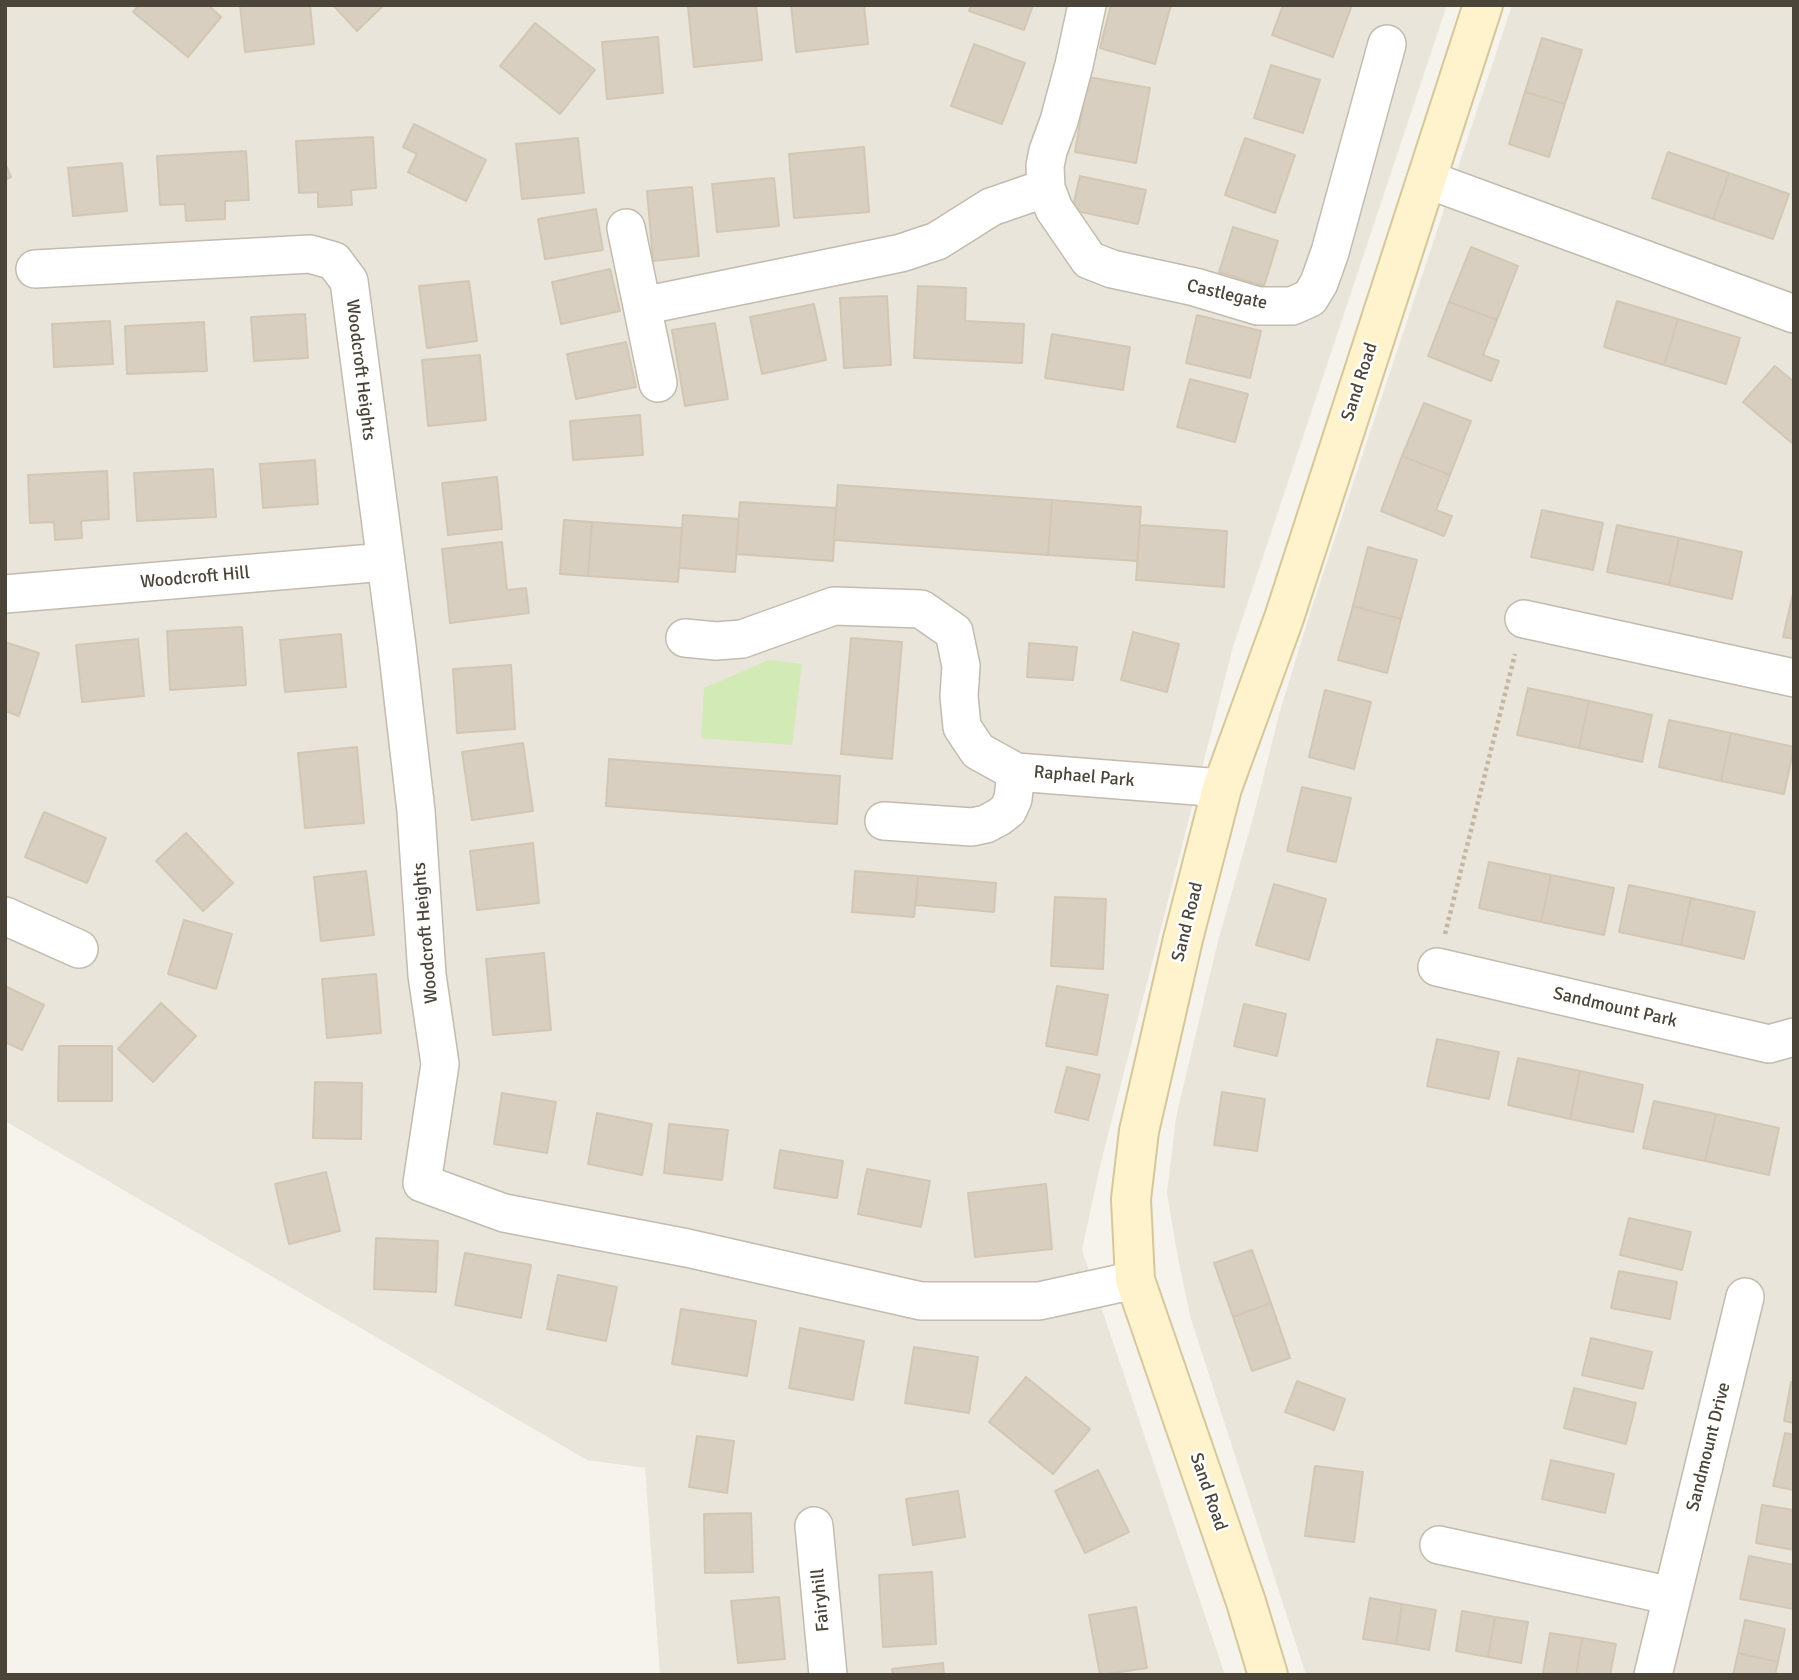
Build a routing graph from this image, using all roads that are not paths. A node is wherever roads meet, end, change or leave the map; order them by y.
1 (1087, 5) edge
2 (1483, 5) edge
3 (1387, 44) dead end
4 (1426, 179) junction
5 (1046, 188) junction
6 (626, 228) dead end
7 (35, 269) dead end
8 (642, 306) junction
9 (1794, 314) edge
10 (658, 383) dead end
11 (385, 562) junction
12 (5, 594) edge
13 (1524, 619) road end
14 (685, 638) dead end
15 (1794, 678) edge
16 (1016, 772) junction
17 (1223, 788) junction
18 (884, 821) dead end
19 (5, 915) edge
20 (79, 949) dead end
21 (1437, 967) road end
22 (1794, 1037) edge
23 (1135, 1280) junction
24 (1745, 1297) dead end
25 (814, 1526) dead end
26 (1439, 1545) dead end
27 (1672, 1596) junction
28 (828, 1675) edge
29 (1268, 1675) edge
30 (1653, 1675) edge

1 - 5 street, Castlegate
2 - 4 street, Sand Road
3 - 5 street, Castlegate
4 - 9 street
4 - 17 street, Sand Road
5 - 8 street
6 - 8 street
7 - 11 street, Woodcroft Heights
8 - 10 street
11 - 12 street, Woodcroft Hill
11 - 23 street, Woodcroft Heights
13 - 15 street
14 - 16 street, Raphael Park
16 - 17 street, Raphael Park
16 - 18 street
17 - 23 street, Sand Road
19 - 20 street
21 - 22 street, Sandmount Park
23 - 29 street, Sand Road
24 - 27 street, Sandmount Drive
25 - 28 street, Fairyhill
26 - 27 street
27 - 30 street, Sandmount Drive

